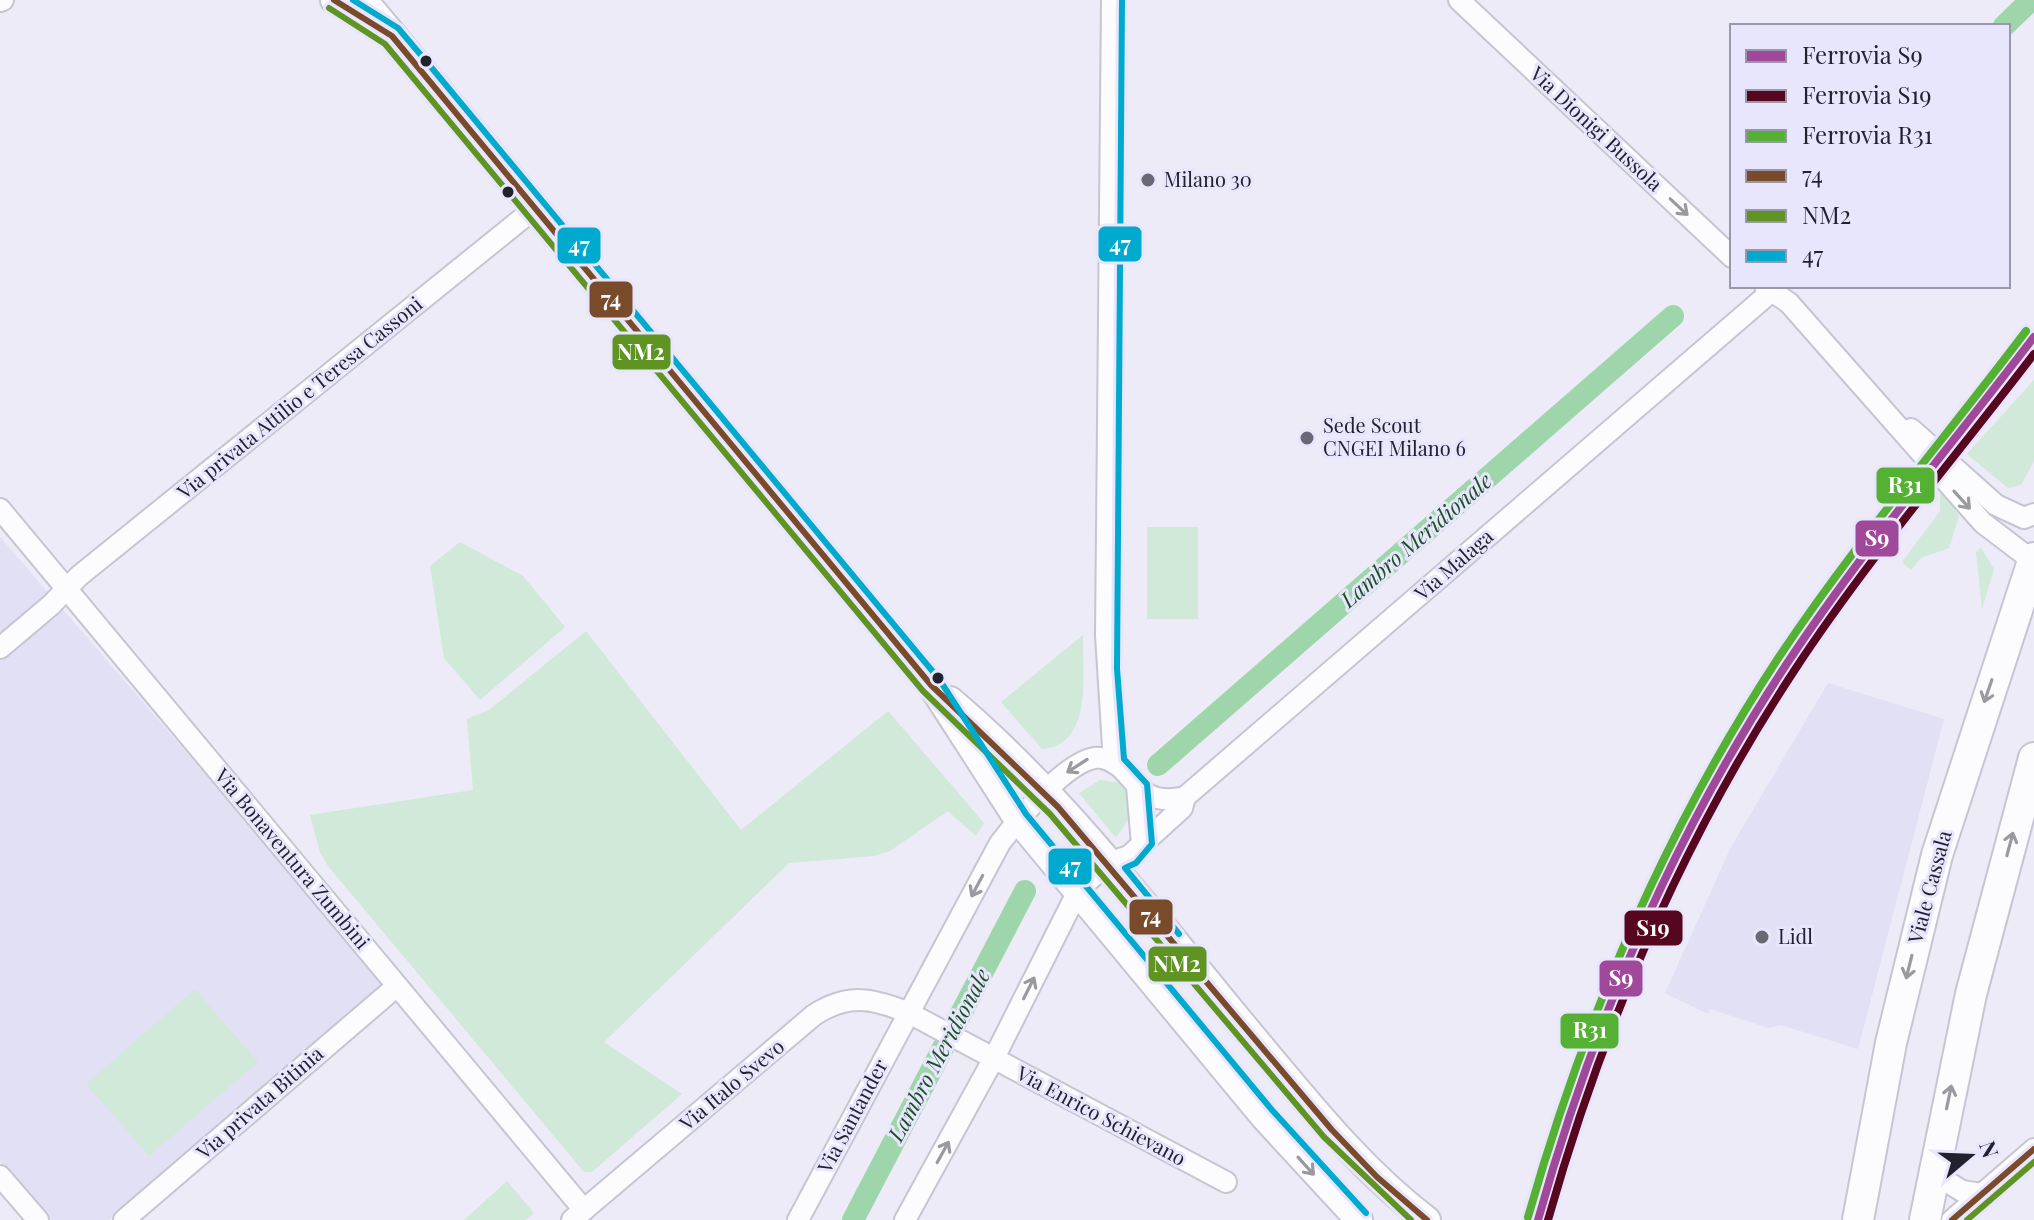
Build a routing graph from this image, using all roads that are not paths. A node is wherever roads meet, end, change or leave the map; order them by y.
1 (334, 0) edge
2 (1112, 0) edge
3 (1459, 0) edge
4 (366, 2) edge
5 (392, 36) junction
6 (534, 209) junction
7 (1730, 255) edge
8 (1768, 289) edge
9 (1872, 400) junction
10 (0, 509) edge
11 (2034, 514) edge
12 (2034, 561) edge
13 (65, 587) junction
14 (0, 648) edge
15 (931, 685) junction
16 (2034, 758) edge
17 (1114, 763) junction
18 (1137, 787) junction
19 (1046, 793) junction
20 (1185, 797) junction
21 (1018, 820) junction
22 (1142, 844) junction
23 (1108, 863) junction
24 (1079, 889) junction
25 (397, 986) junction
26 (916, 1016) junction
27 (985, 1054) junction
28 (2034, 1149) edge
29 (1933, 1173) junction
30 (0, 1176) edge
31 (1226, 1182) dead end
32 (1982, 1194) junction
33 (578, 1215) edge
34 (38, 1220) edge
35 (124, 1220) edge
36 (798, 1220) edge
37 (905, 1220) edge
38 (1359, 1220) edge
39 (1427, 1220) edge
40 (1858, 1220) edge
41 (1925, 1220) edge
42 (1952, 1220) edge

1 - 5 street
2 - 17 street
3 -> 7 street, Via Dionigi Bussola
4 - 5 street
5 - 6 street
6 - 13 street, Via privata Attilio e Teresa Cassoni
6 - 15 street
8 - 9 street
8 - 20 street, Via Malaga
9 - 11 street
9 -> 12 street
10 - 13 street, Via Bonaventura Zumbini
12 -> 40 main road, Viale Cassala
13 - 14 street, Via privata Attilio e Teresa Cassoni
13 - 25 street, Via Bonaventura Zumbini
15 - 19 street
15 - 21 street
29 -> 16 main road
17 - 18 street
17 -> 19 street, Via Santander
18 - 20 street
18 - 22 street
19 - 21 street, Via Santander
19 - 23 street
20 - 22 street, Via Malaga
21 - 24 street
21 -> 26 street, Via Santander
22 - 23 street, Via Malaga
23 - 24 street, Via Malaga
23 - 39 street
27 -> 24 street
24 -> 38 street
25 - 33 street, Via Bonaventura Zumbini
25 - 35 street, Via privata Bitinia
26 - 27 street
26 - 33 street, Via Italo Svevo
26 - 36 street, Via Santander
27 - 31 street, Via Enrico Schievano
37 -> 27 street
28 - 32 street
29 - 32 street
29 - 41 main road
30 - 34 street
32 - 42 street

